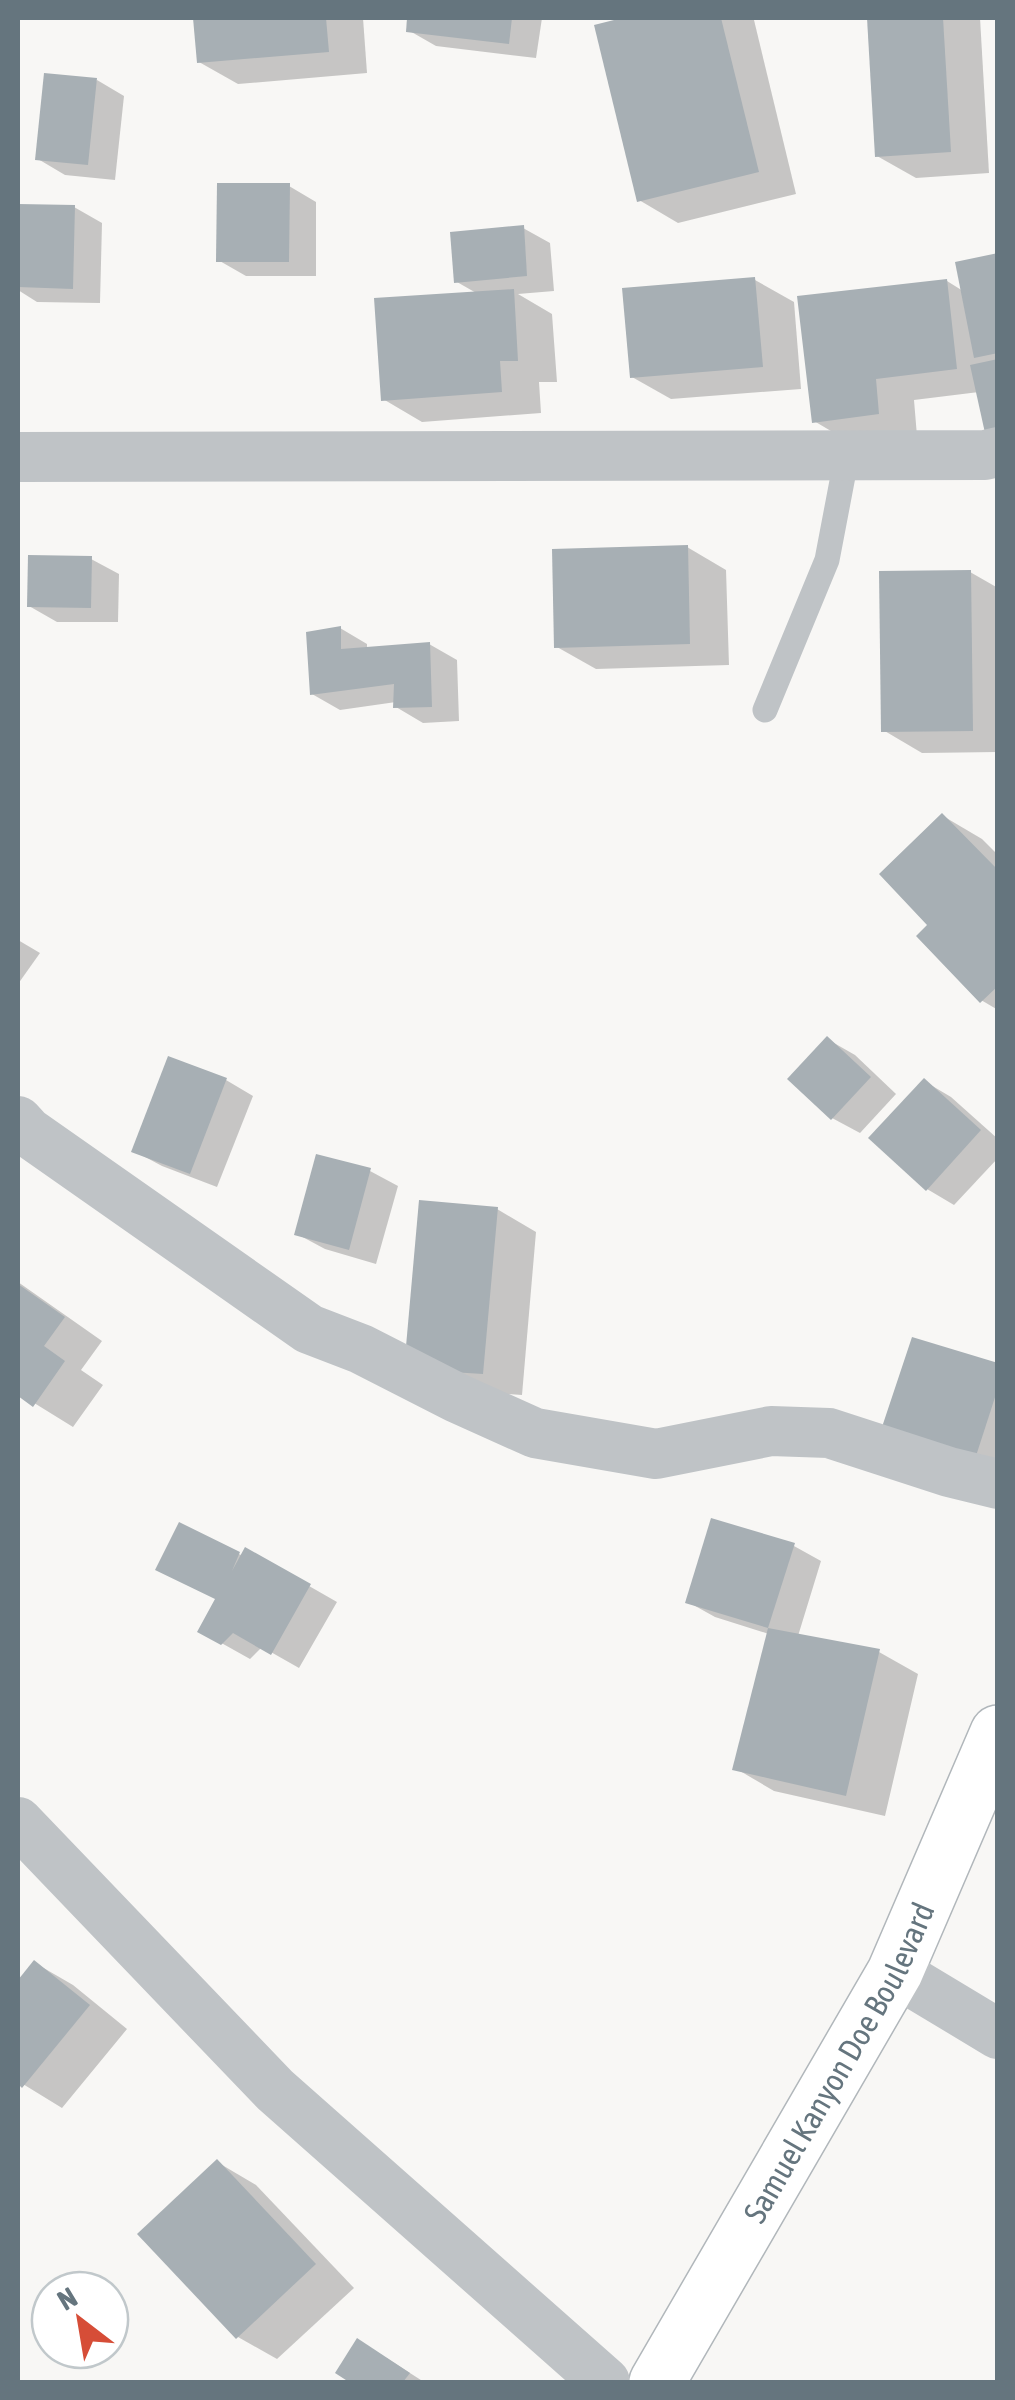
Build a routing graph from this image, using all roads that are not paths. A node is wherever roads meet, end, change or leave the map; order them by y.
1 (998, 452) edge
2 (847, 455) junction
3 (18, 457) edge
4 (765, 710) dead end
5 (18, 1121) edge
6 (998, 1484) edge
7 (998, 1734) edge
8 (18, 1822) edge
9 (895, 1972) junction
10 (998, 2034) edge
11 (605, 2382) edge
12 (657, 2382) edge

1 - 2 street
2 - 3 street
2 - 4 lane
5 - 6 street
7 - 9 street, Samuel Kanyon Doe Boulevard
8 - 11 street
9 - 10 street
9 - 12 street, Samuel Kanyon Doe Boulevard

